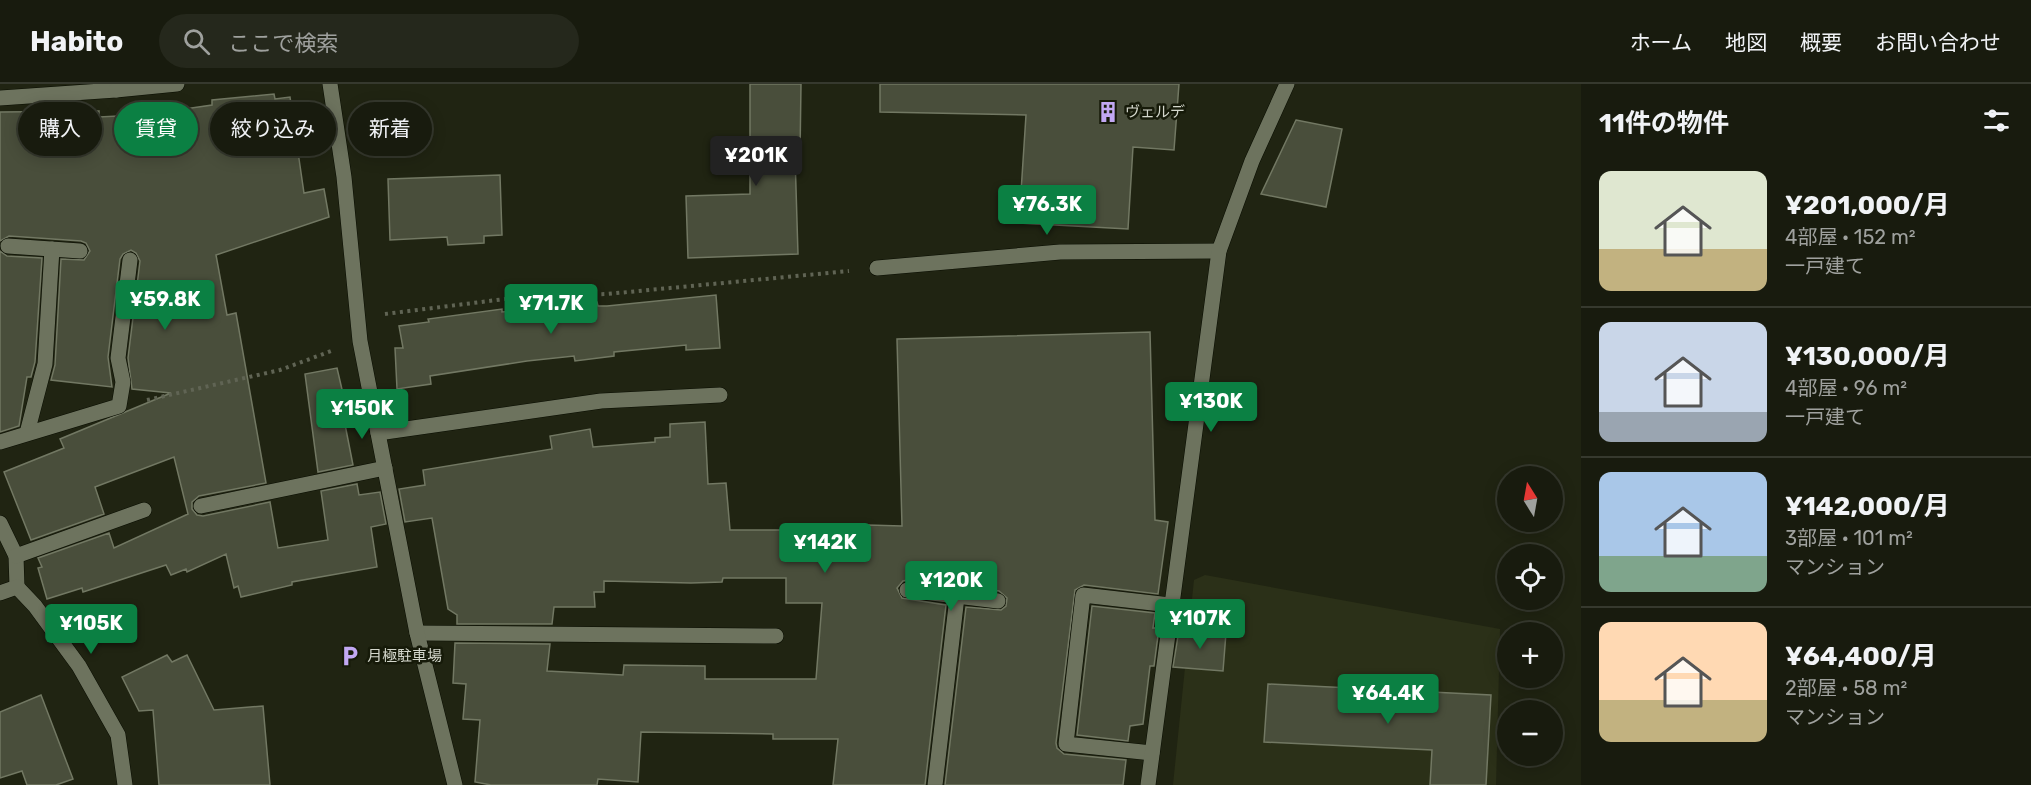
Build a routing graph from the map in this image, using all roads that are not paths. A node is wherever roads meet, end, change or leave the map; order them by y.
1 (177, 84) edge
2 (330, 84) edge
3 (1287, 84) edge
4 (117, 87) edge
5 (0, 98) edge
6 (8, 246) dead end
7 (52, 249) junction
8 (1219, 250) junction
9 (80, 251) dead end
10 (130, 260) dead end
11 (877, 268) road end
12 (720, 395) dead end
13 (27, 432) junction
14 (378, 433) junction
15 (0, 442) edge
16 (385, 468) junction
17 (201, 506) dead end
18 (144, 510) dead end
19 (0, 523) edge
20 (16, 556) junction
21 (17, 587) junction
22 (907, 590) dead end
23 (0, 593) edge
24 (957, 597) junction
25 (998, 600) dead end
26 (1170, 605) junction
27 (417, 633) junction
28 (776, 636) dead end
29 (1152, 753) junction
30 (125, 785) edge
31 (455, 785) edge
32 (935, 785) edge
33 (1148, 785) edge

1 - 4 street
2 - 14 street
3 - 8 street
4 - 5 street
6 - 7 street
7 - 9 street
7 - 13 street
8 - 11 street
8 - 26 street
10 - 13 street
12 - 14 street
13 - 15 street
14 - 16 street
16 - 17 street
16 - 27 street
18 - 20 street
19 - 20 street
20 - 21 street
21 - 23 street
21 - 30 street
22 - 24 street
24 - 25 street
24 - 32 street
26 - 29 street
26 - 29 street
27 - 28 street
27 - 31 street
29 - 33 street

